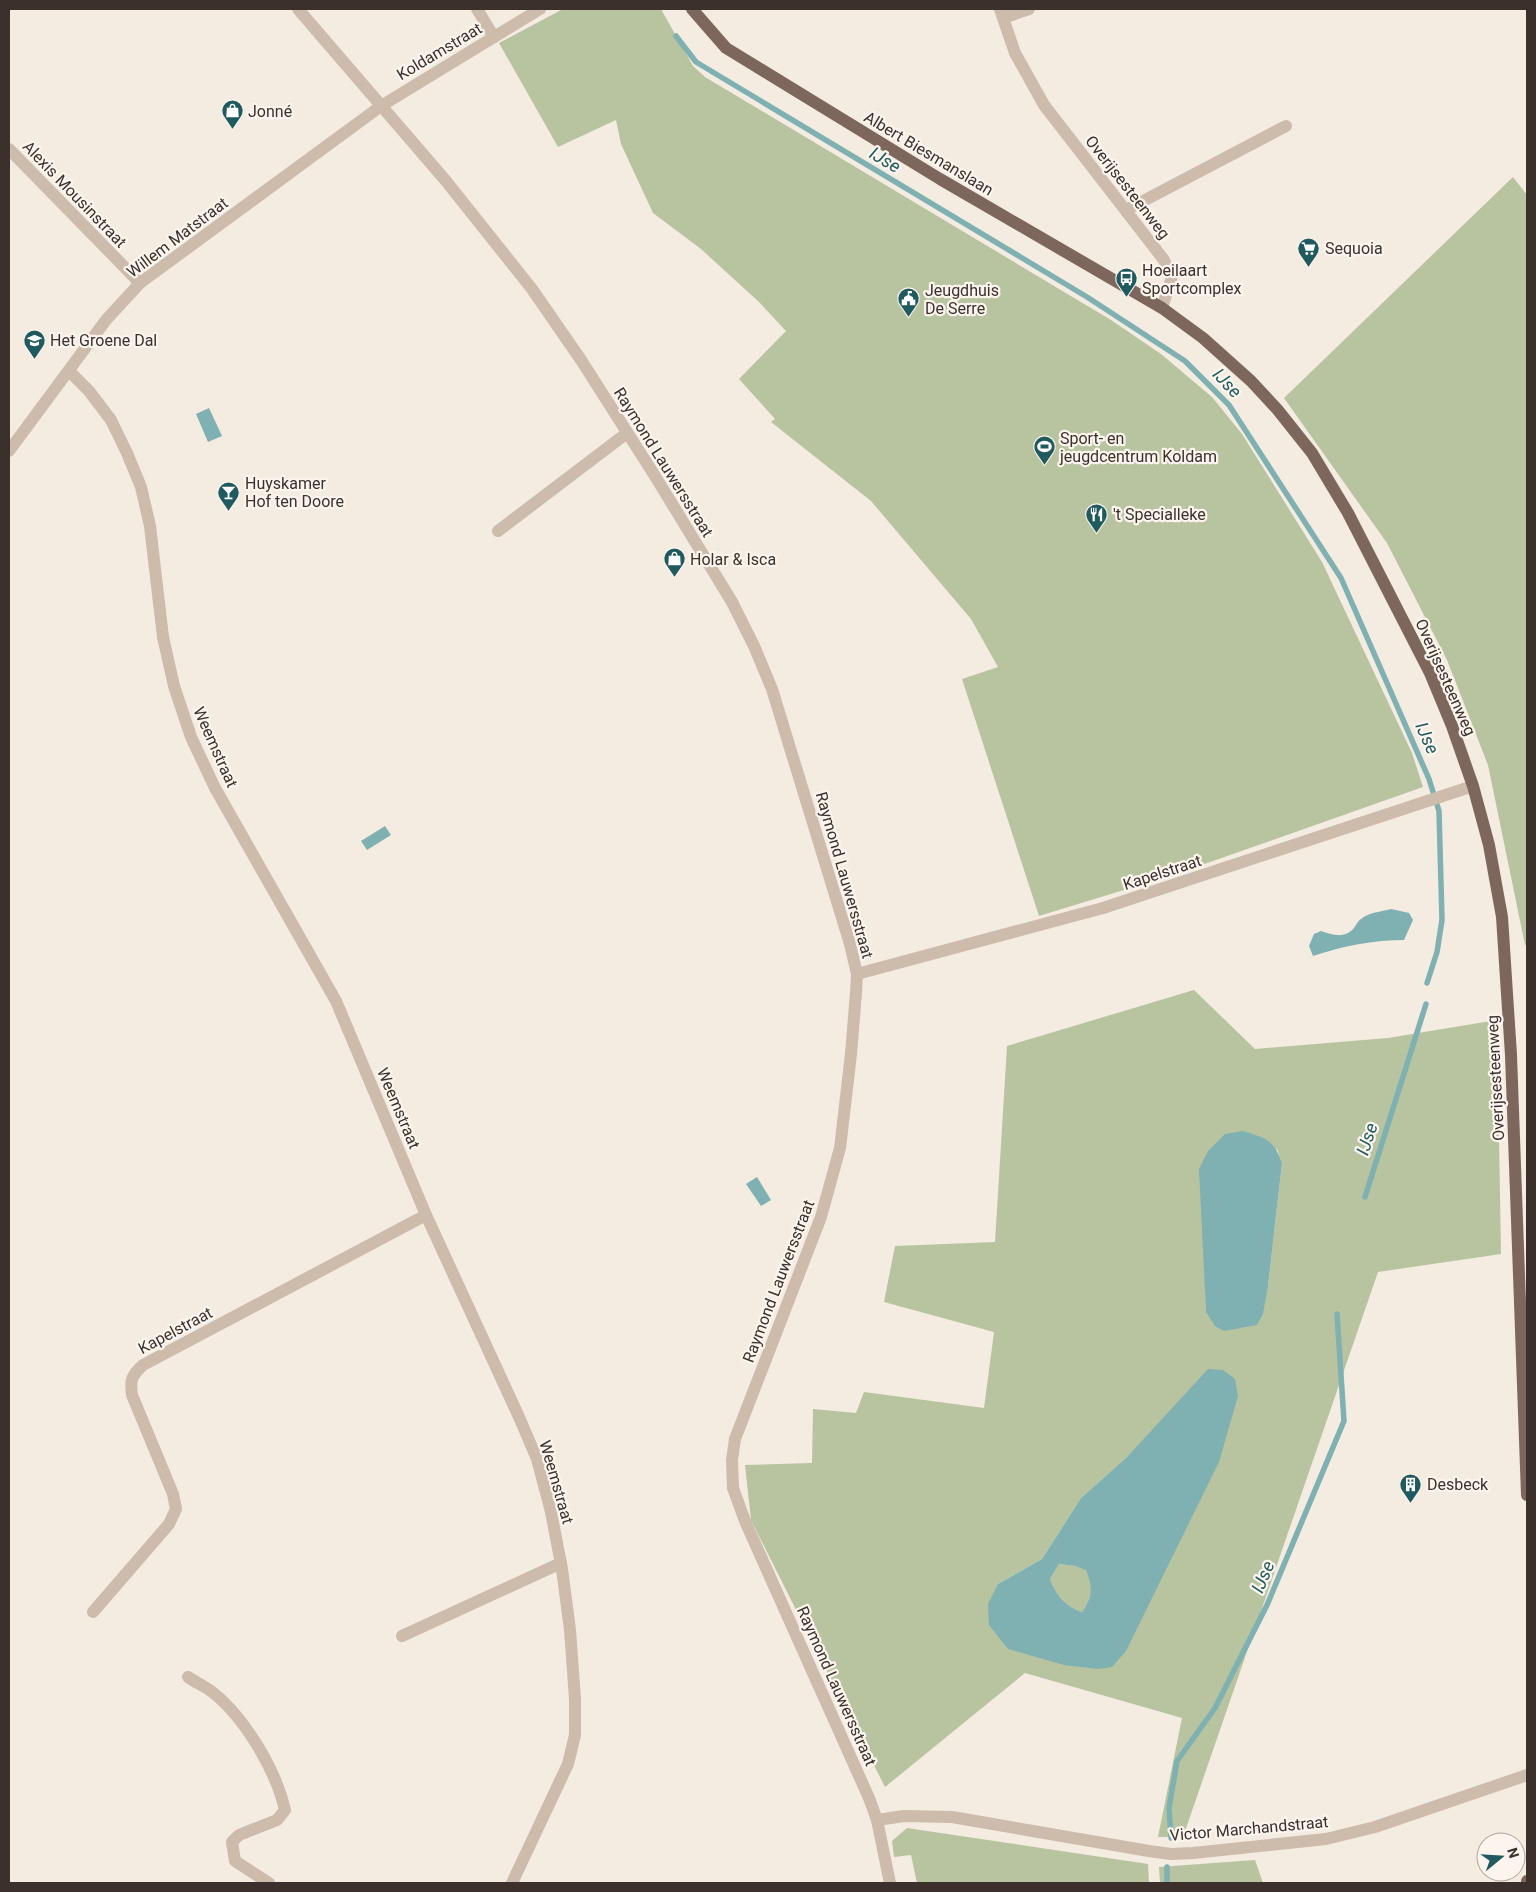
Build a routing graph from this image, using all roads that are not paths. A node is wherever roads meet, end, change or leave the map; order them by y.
1 (298, 9) edge
2 (477, 9) edge
3 (540, 9) edge
4 (692, 9) edge
5 (1029, 9) edge
6 (1001, 13) edge
7 (494, 37) junction
8 (380, 106) junction
9 (1286, 126) dead end
10 (9, 149) edge
11 (1126, 210) junction
12 (140, 283) junction
13 (1162, 308) junction
14 (69, 371) junction
15 (627, 433) junction
16 (9, 451) edge
17 (498, 531) dead end
18 (1473, 786) junction
19 (857, 974) junction
20 (426, 1215) junction
21 (1526, 1453) edge
22 (1527, 1495) edge
23 (561, 1562) junction
24 (94, 1612) dead end
25 (402, 1636) dead end
26 (188, 1677) dead end
27 (1527, 1775) edge
28 (877, 1820) junction
29 (270, 1883) edge
30 (512, 1883) edge
31 (890, 1883) edge

1 - 8 street, Raymond Lauwersstraat
2 - 7 street
3 - 7 street, Koldamstraat
4 - 13 main road, Albert Biesmanslaan
5 - 6 street
6 - 11 street, Overijsesteenweg
7 - 8 street, Koldamstraat
8 - 12 street, Willem Matstraat
8 - 15 street, Raymond Lauwersstraat
9 - 11 street
10 - 12 street, Alexis Mousinstraat
11 - 13 street, Overijsesteenweg
12 - 14 street, Willem Matstraat
13 - 18 main road, Overijsesteenweg
14 - 16 street, Willem Matstraat
14 - 20 street, Weemstraat
15 - 17 street
15 - 19 street, Raymond Lauwersstraat
18 - 19 street, Kapelstraat
18 - 21 main road, Overijsesteenweg
19 - 28 street, Raymond Lauwersstraat
20 - 23 street, Weemstraat
20 - 24 street, Kapelstraat
21 - 22 main road, Overijsesteenweg
23 - 25 street
23 - 30 street, Weemstraat
26 - 29 street
27 - 28 street, Victor Marchandstraat
28 - 31 street, Raymond Lauwersstraat

